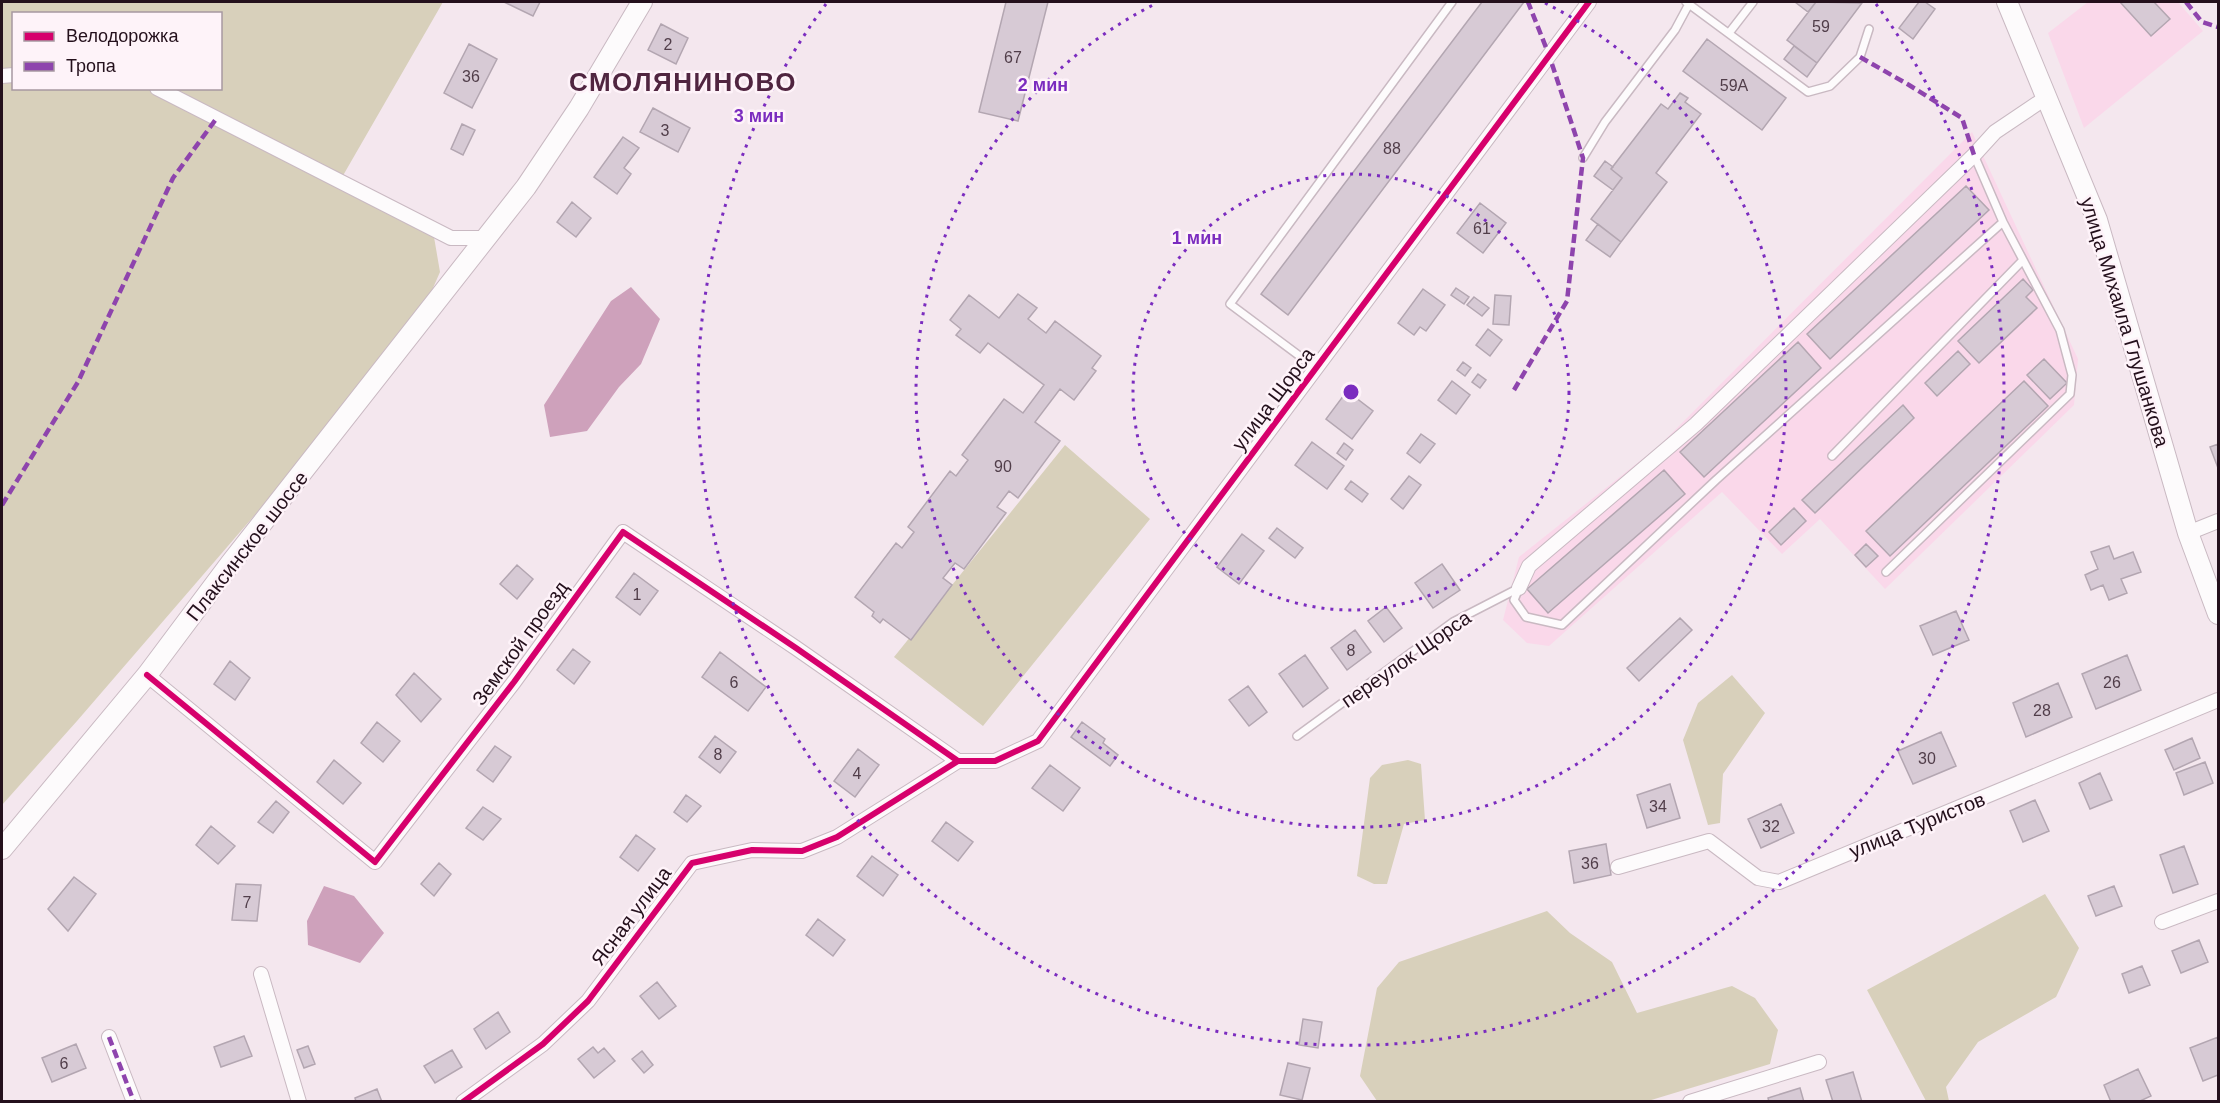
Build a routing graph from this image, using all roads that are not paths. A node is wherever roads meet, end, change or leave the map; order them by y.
1 (642, 2) edge
2 (1452, 2) edge
3 (1586, 2) edge
4 (1753, 2) edge
5 (2007, 2) edge
6 (1687, 3) edge
7 (1869, 29) dead end
8 (1729, 33) junction
9 (161, 90) edge
10 (2047, 97) junction
11 (1974, 155) junction
12 (1583, 158) dead end
13 (2003, 222) junction
14 (486, 238) junction
15 (2023, 260) junction
16 (1317, 369) junction
17 (1832, 456) dead end
18 (2218, 521) edge
19 (2188, 533) junction
20 (1886, 572) dead end
21 (1519, 588) junction
22 (2218, 614) edge
23 (147, 675) junction
24 (2218, 700) edge
25 (1297, 736) dead end
26 (954, 764) junction
27 (2, 849) edge
28 (1618, 867) dead end
29 (2218, 901) edge
30 (2163, 922) dead end
31 (261, 974) dead end
32 (109, 1037) dead end
33 (1819, 1062) dead end
34 (135, 1101) edge
35 (299, 1101) edge
36 (463, 1101) edge
37 (1690, 1101) edge

1 - 14 main road, Плаксинское шоссе
2 - 16 lane
3 - 16 street, улица Щорса
4 - 8 lane
5 - 10 main road, улица Михаила Глушанкова
6 - 8 lane
6 - 12 lane
7 - 8 lane
9 - 14 street
10 - 11 street
10 - 19 main road, улица Михаила Глушанкова
11 - 13 lane
11 - 21 street
13 - 15 lane
13 - 21 lane
14 - 23 main road, Плаксинское шоссе
15 - 17 lane
15 - 20 lane
16 - 26 street, улица Щорса
18 - 19 street
19 - 22 main road, улица Михаила Глушанкова
21 - 25 lane, переулок Щорса
23 - 26 street, Земской проезд
23 - 27 main road, Плаксинское шоссе
24 - 28 street, улица Туристов
26 - 36 street, Ясная улица
29 - 30 street
31 - 35 street
32 - 34 street
33 - 37 street

